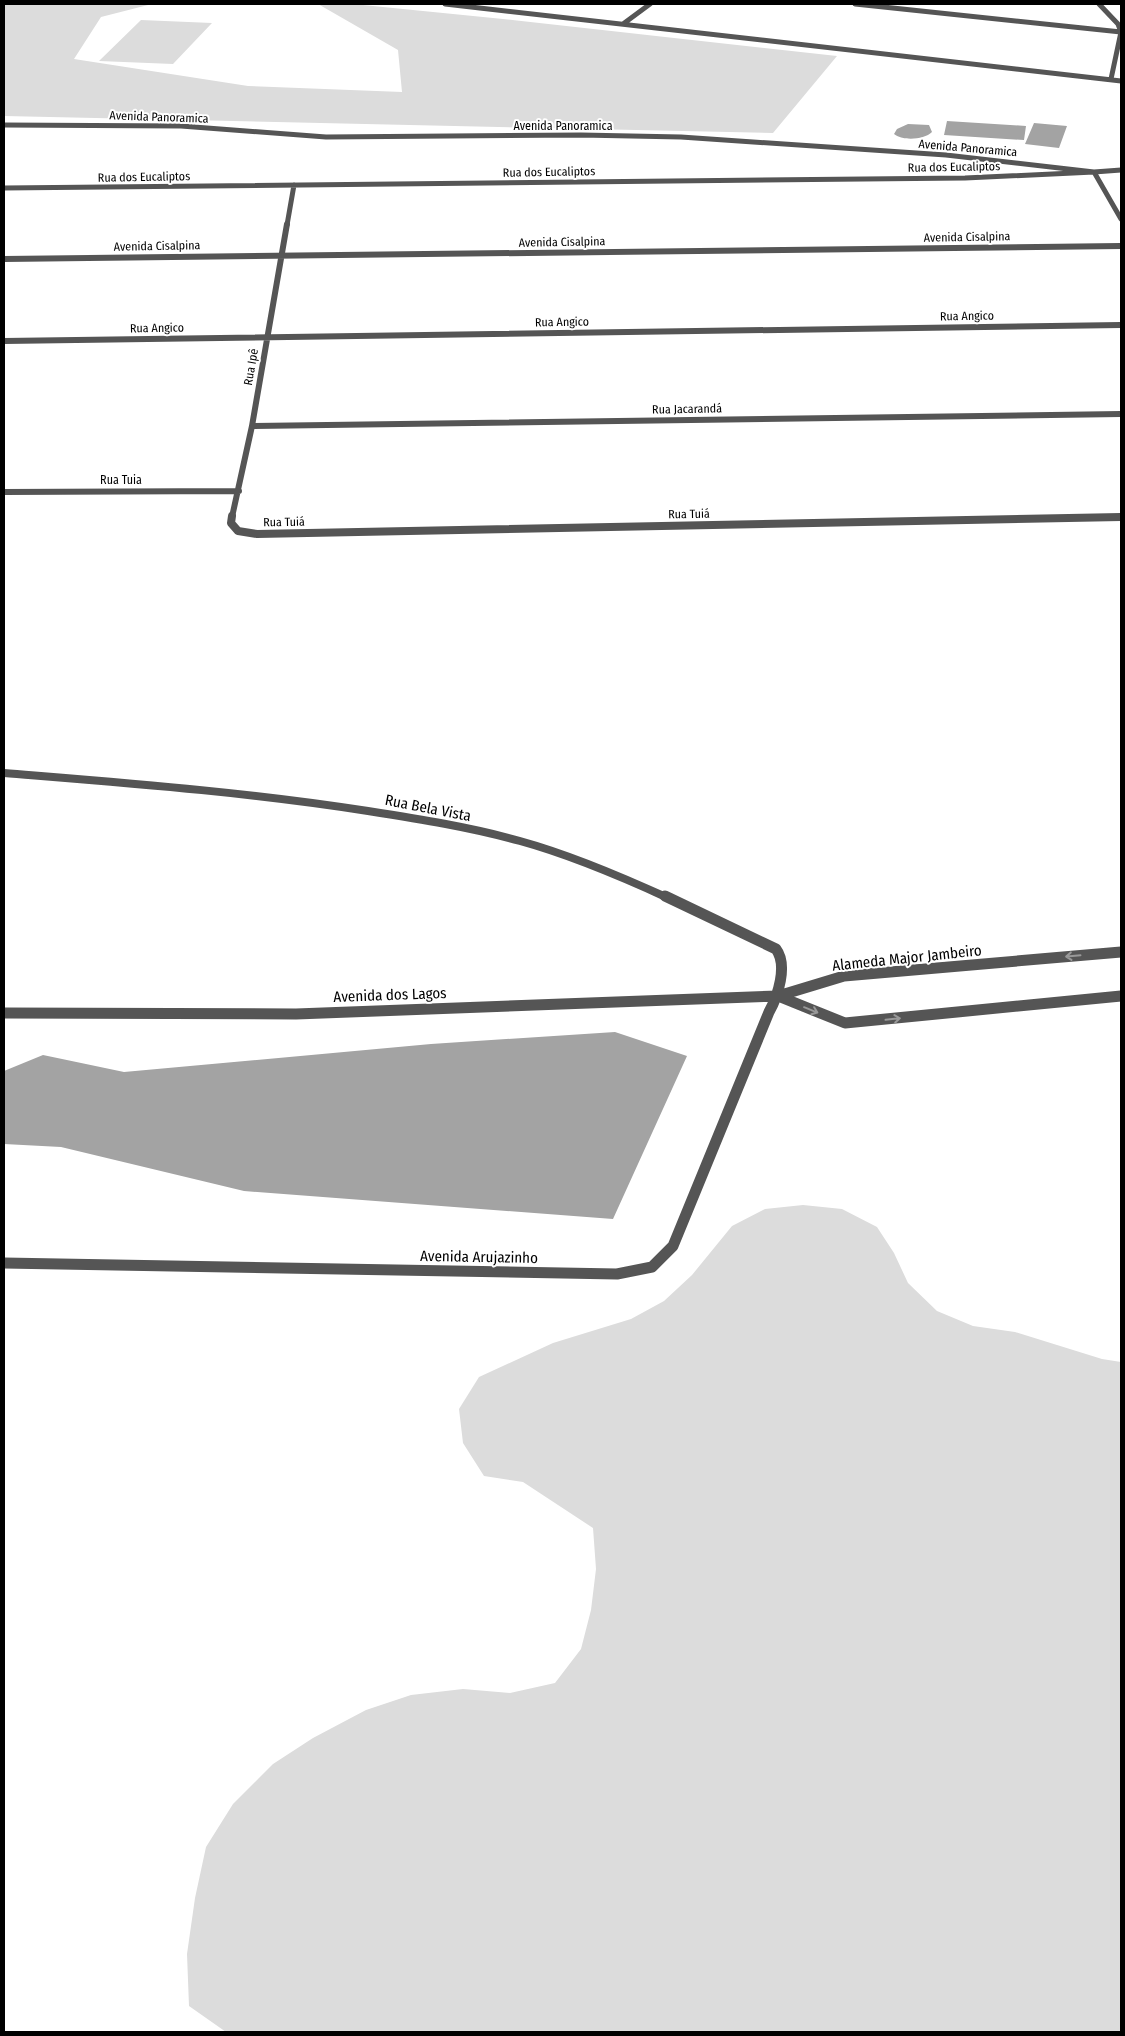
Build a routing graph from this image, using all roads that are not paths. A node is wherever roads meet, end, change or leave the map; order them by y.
1 (445, 4) edge
2 (650, 4) edge
3 (855, 4) edge
4 (1098, 4) edge
5 (623, 24) junction
6 (1121, 32) edge
7 (1110, 79) junction
8 (1121, 81) edge
9 (4, 125) edge
10 (1121, 170) edge
11 (1094, 172) junction
12 (294, 185) junction
13 (4, 188) edge
14 (1121, 219) edge
15 (1121, 246) edge
16 (281, 256) junction
17 (4, 259) edge
18 (1121, 325) edge
19 (267, 338) junction
20 (4, 342) edge
21 (1121, 414) edge
22 (252, 426) junction
23 (239, 491) junction
24 (4, 492) edge
25 (1121, 517) edge
26 (257, 534) joint
27 (4, 774) edge
28 (1121, 952) edge
29 (778, 996) junction
30 (1121, 996) edge
31 (4, 1013) edge
32 (4, 1263) edge

1 - 5 street
2 - 5 street
3 - 6 street
4 - 6 street
5 - 7 street
6 - 7 street
7 - 8 street
9 - 11 street, Avenida Panoramica
10 - 11 street, Avenida Panoramica
11 - 12 street, Rua dos Eucaliptos
11 - 14 street
12 - 13 street, Rua dos Eucaliptos
12 - 16 street, Rua Ipê
15 - 16 street, Avenida Cisalpina
16 - 17 street, Avenida Cisalpina
16 - 19 street, Rua Ipê
18 - 19 street, Rua Angico
19 - 20 street, Rua Angico
19 - 22 street, Rua Ipê
21 - 22 street, Rua Jacarandá
22 - 23 street, Rua Ipê
23 - 24 street, Rua Tuia
23 - 26 street, Rua Ipê
25 - 26 street, Rua Tuiá
27 - 29 street, Rua Bela Vista
28 -> 29 street, Alameda Major Jambeiro
29 -> 30 street
29 - 31 street, Avenida dos Lagos
29 - 32 street, Avenida Arujazinho

